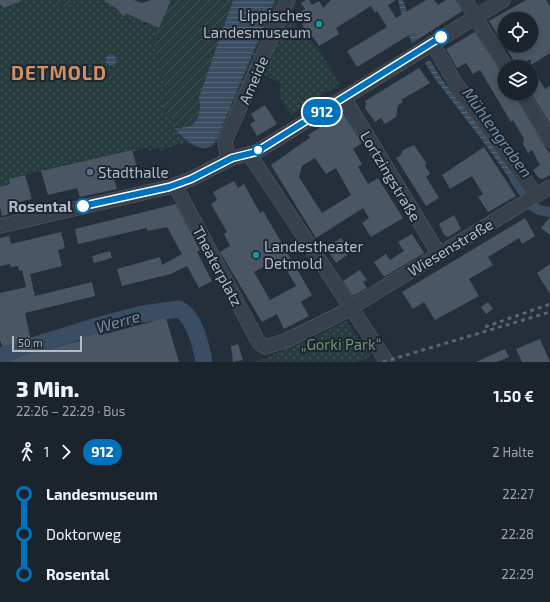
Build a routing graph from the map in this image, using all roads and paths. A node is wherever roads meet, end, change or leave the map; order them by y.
1 (288, 0) edge
2 (465, 0) edge
3 (503, 0) edge
4 (475, 17) junction
5 (432, 43) junction
6 (502, 60) edge
7 (344, 98) junction
8 (525, 100) edge
9 (550, 140) edge
10 (249, 154) junction
11 (228, 160) junction
12 (175, 185) junction
13 (550, 187) edge
14 (531, 198) junction
15 (0, 226) edge
16 (439, 254) junction
17 (351, 308) junction
18 (262, 347) joint
19 (387, 362) edge

1 - 11 street, Ameide
2 - 4 street
3 - 4 street
4 - 5 street
4 - 6 street
5 - 7 street
5 - 14 street
7 - 10 street
7 - 16 street, Lortzingstraße
8 - 9 street
10 - 11 street
10 - 17 street
11 - 12 street
12 - 15 street
12 - 18 street, Theaterplatz
13 - 14 street, Wiesenstraße
14 - 16 street, Wiesenstraße
16 - 17 street, Wiesenstraße
17 - 18 street, Wiesenstraße
17 - 19 street

